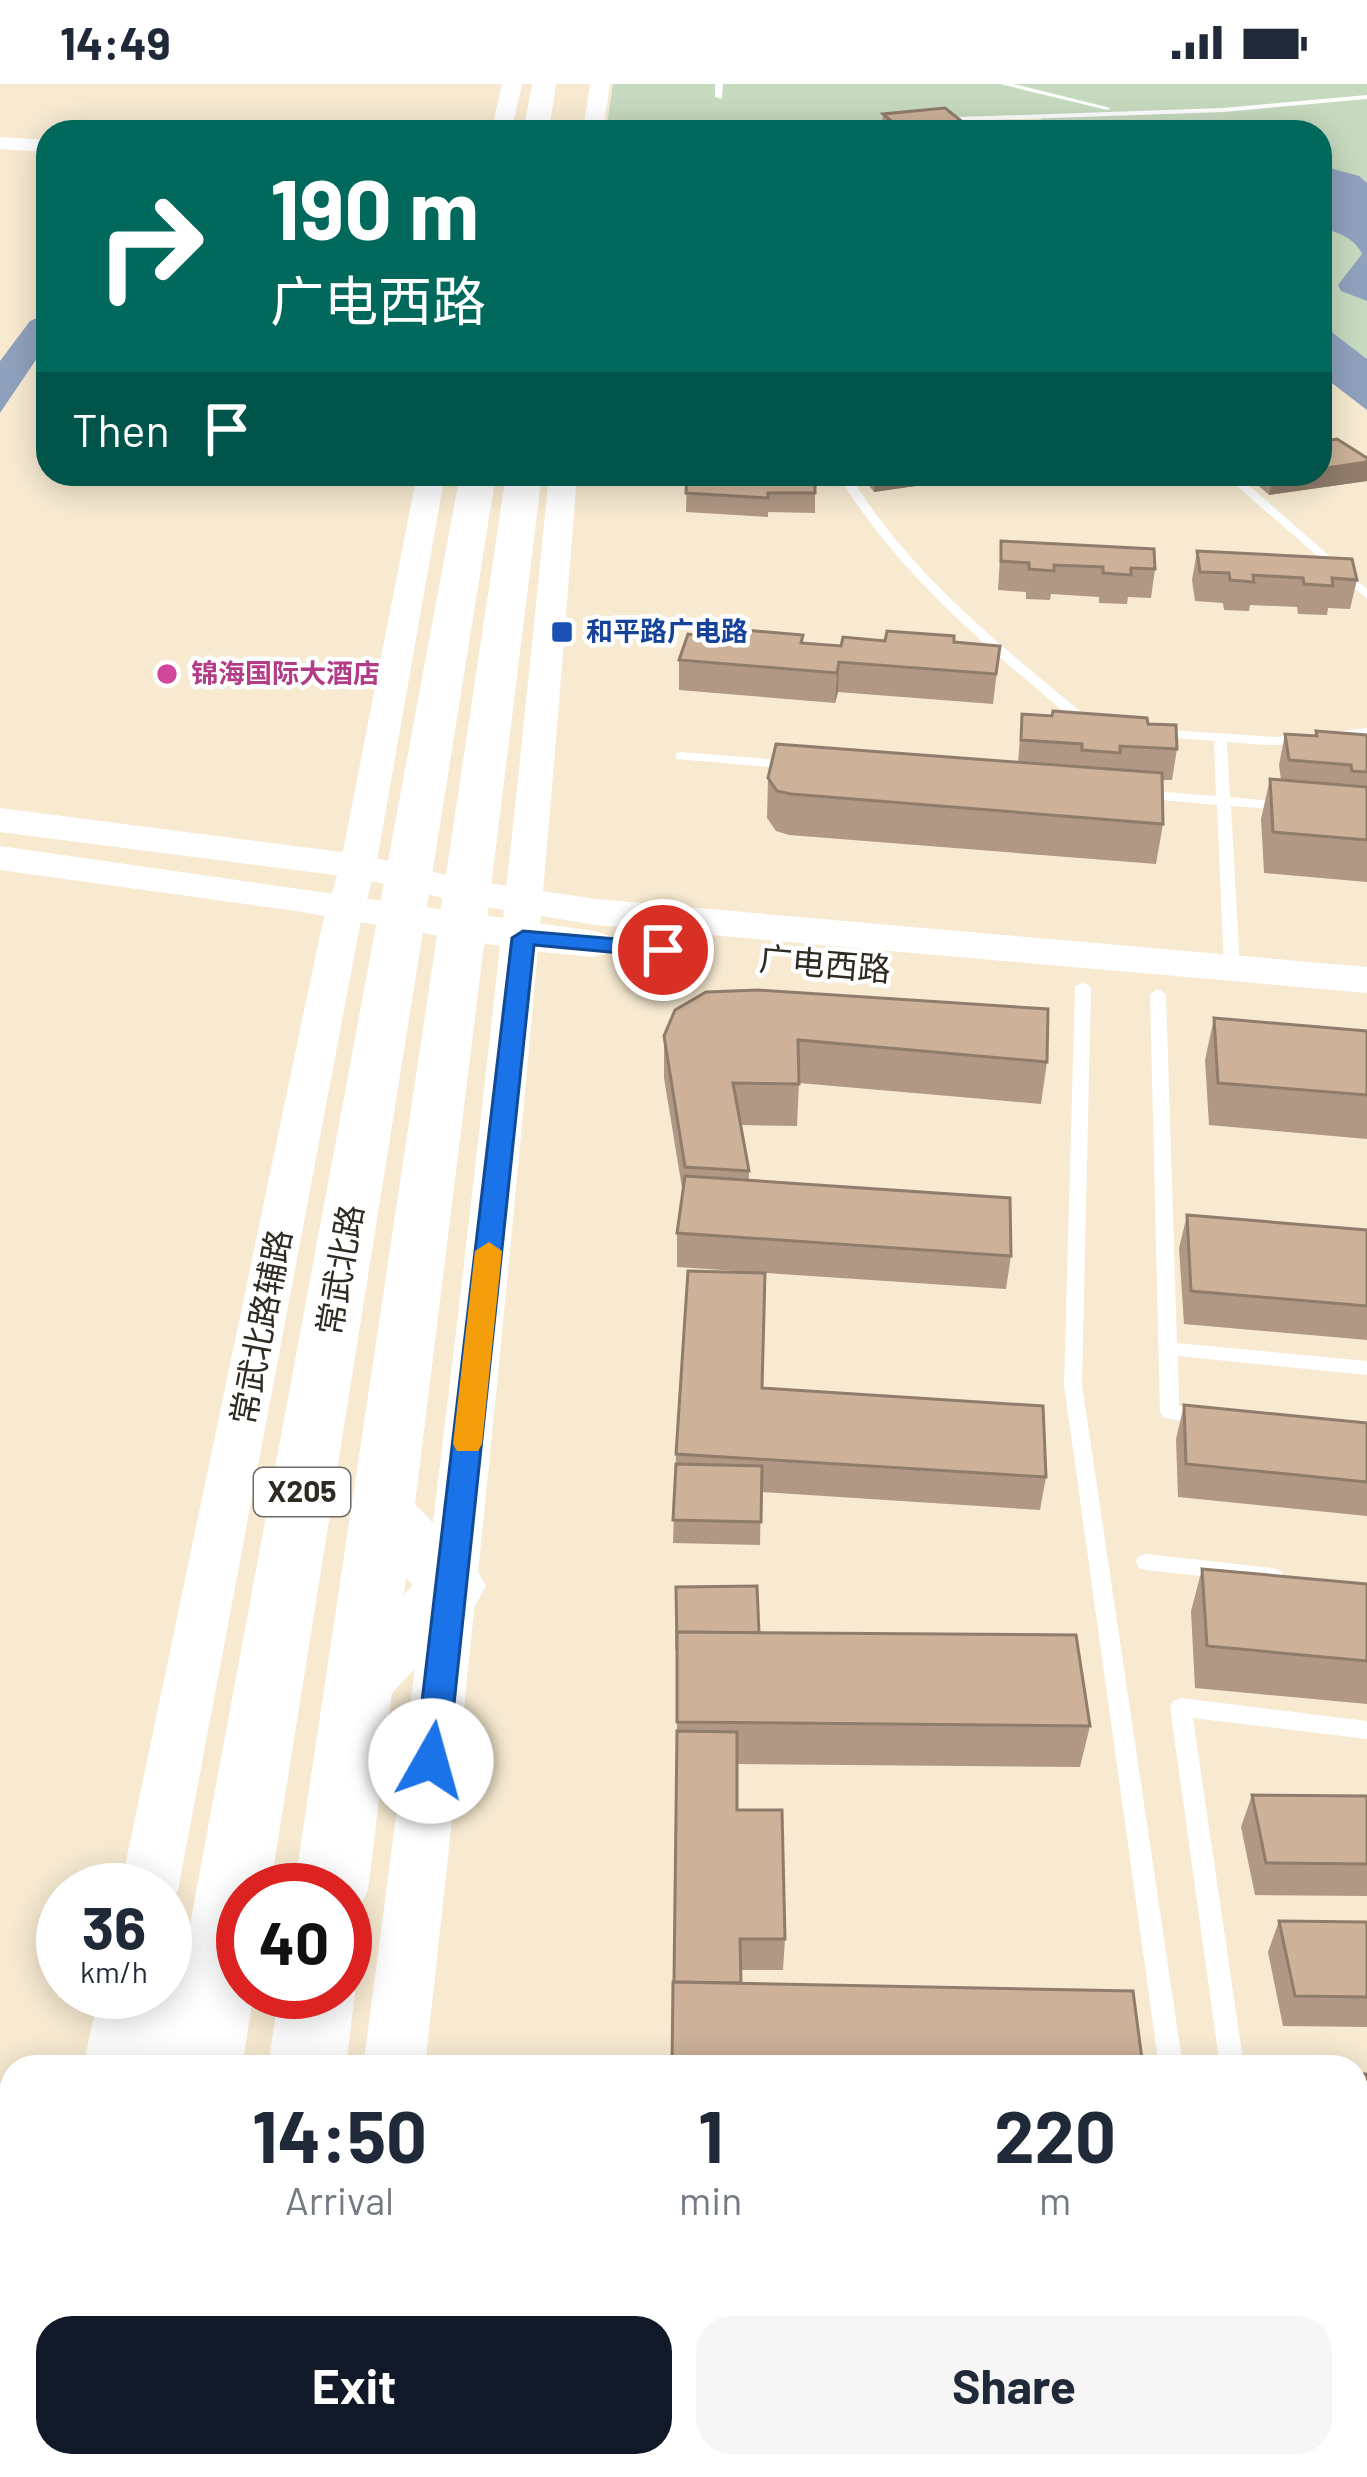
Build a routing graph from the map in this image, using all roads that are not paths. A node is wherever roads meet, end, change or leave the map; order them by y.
1 (544, 84) edge
2 (577, 84) edge
3 (600, 84) edge
4 (719, 84) edge
5 (1004, 84) edge
6 (513, 85) edge
7 (719, 97) dead end
8 (1367, 97) edge
9 (1129, 114) junction
10 (504, 120) edge
11 (538, 120) edge
12 (572, 120) edge
13 (595, 120) edge
14 (926, 120) edge
15 (36, 138) edge
16 (0, 139) edge
17 (36, 144) edge
18 (430, 486) edge
19 (475, 486) edge
20 (522, 486) edge
21 (561, 486) edge
22 (850, 486) edge
23 (1243, 486) edge
24 (1367, 595) edge
25 (1116, 730) edge
26 (1137, 732) edge
27 (1367, 732) edge
28 (1220, 737) junction
29 (681, 756) dead end
30 (822, 768) edge
31 (1129, 793) edge
32 (1224, 801) junction
33 (1295, 807) edge
34 (0, 820) edge
35 (0, 858) edge
36 (379, 892) junction
37 (465, 910) junction
38 (524, 920) junction
39 (1232, 969) junction
40 (1367, 980) edge
41 (1083, 987) junction
42 (1158, 994) junction
43 (1367, 1011) edge
44 (1170, 1349) junction
45 (1367, 1368) edge
46 (1214, 1417) edge
47 (383, 1511) junction
48 (1146, 1562) dead end
49 (1301, 1579) edge
50 (453, 1586) junction
51 (360, 1682) junction
52 (1367, 1730) edge
53 (155, 1863) edge
54 (236, 1863) edge
55 (335, 1863) edge
56 (216, 1967) edge
57 (216, 1993) edge
58 (124, 2019) edge
59 (313, 2019) edge
60 (116, 2055) edge
61 (146, 2055) edge
62 (205, 2055) edge
63 (309, 2055) edge
64 (395, 2055) edge
65 (1169, 2055) edge
66 (1230, 2055) edge

1 - 11 main road
2 - 12 main road
3 - 13 street
4 - 7 lane
5 - 9 lane
6 - 10 street
8 - 9 lane
9 - 14 lane
15 - 16 street
16 - 17 street
18 - 36 street, 常武北路辅路
19 - 36 main road, 常武北路 / X205
20 - 37 main road, X205
21 - 38 street
22 - 25 lane
23 - 24 lane
26 - 28 lane
27 - 28 lane
28 - 32 lane
29 - 30 lane
31 - 32 lane
32 - 33 lane
32 - 39 lane
34 - 36 main road, 广电西路
35 - 36 main road, 广电西路
36 - 37 main road, 广电西路
36 - 53 street, 常武北路辅路
36 - 54 main road, 常武北路 / X205
37 - 38 main road, 广电西路
37 - 47 main road, X205
38 - 39 main road, 广电西路
38 - 41 main road, 广电西路
38 - 50 street
39 - 40 main road, 广电西路
41 - 42 main road, 广电西路
41 - 65 lane
42 - 43 main road, 广电西路
42 - 44 lane
44 - 45 lane
44 - 46 lane
47 - 50 main road
47 - 51 main road, X205
48 - 49 lane
50 - 51 main road
50 - 64 street
51 - 55 main road, X205
52 - 66 lane
56 - 61 main road
57 - 62 main road, 常武北路 / X205
58 - 60 street
59 - 63 main road

